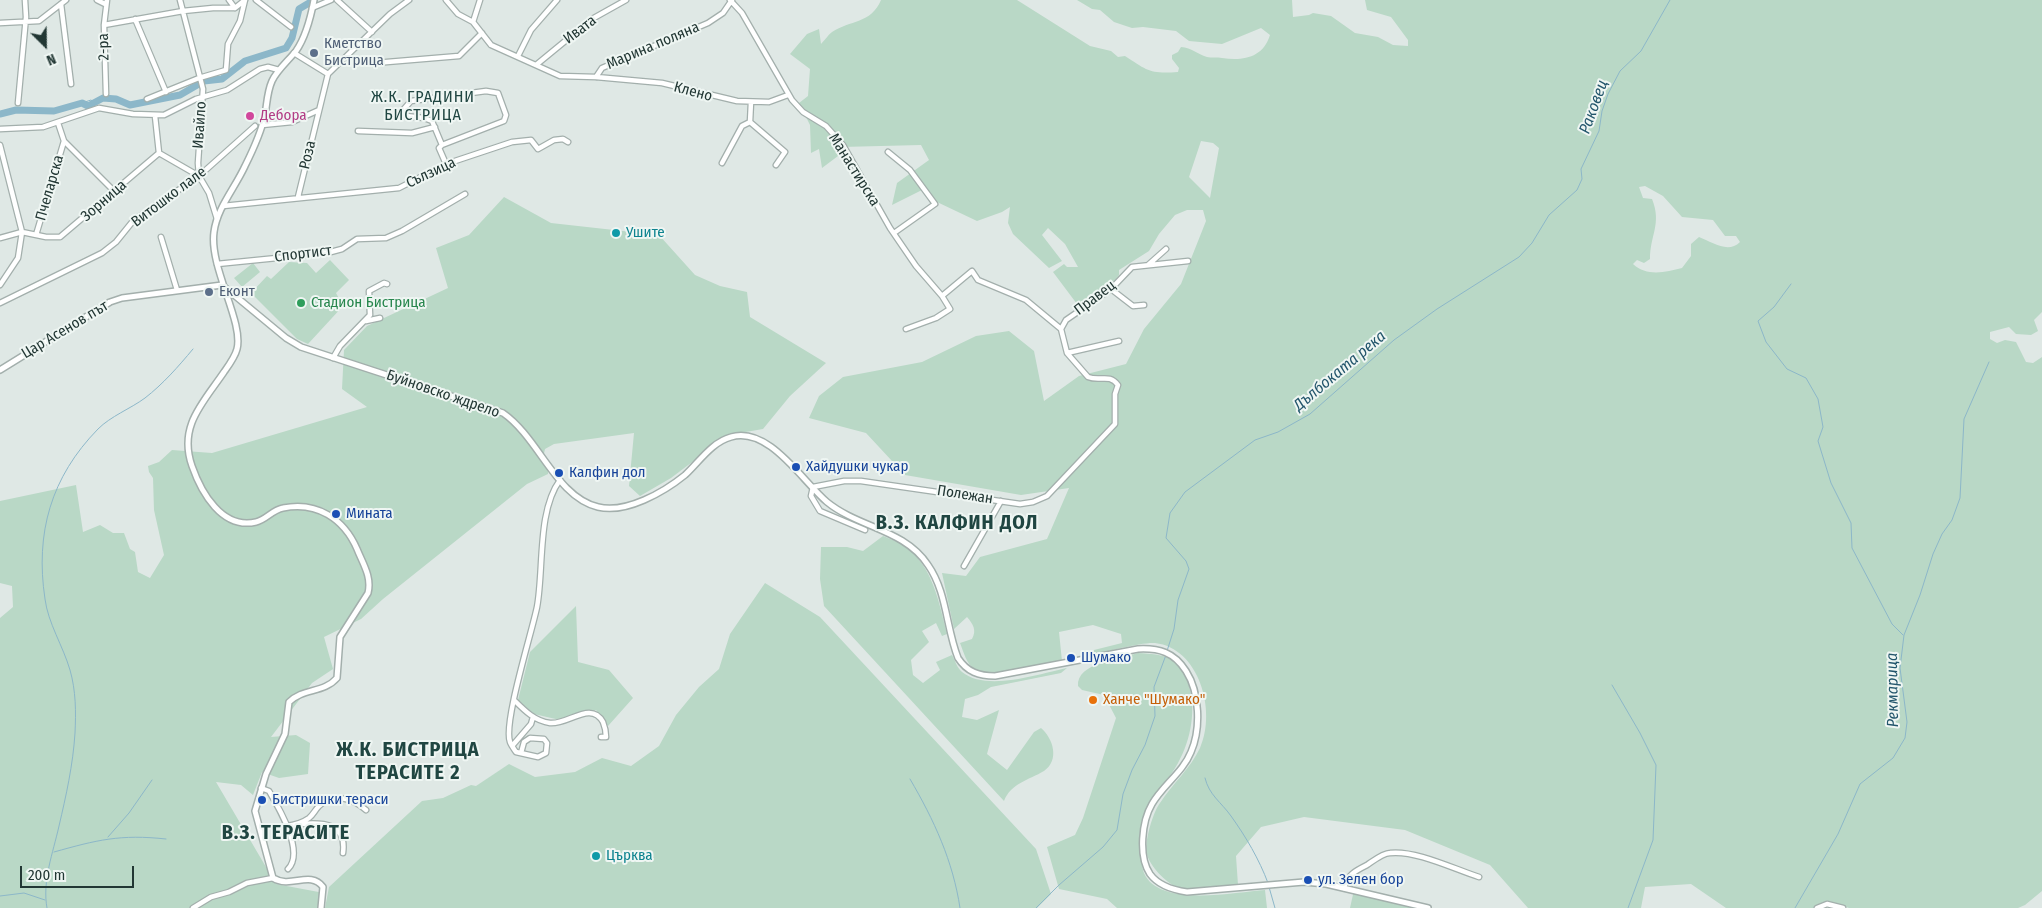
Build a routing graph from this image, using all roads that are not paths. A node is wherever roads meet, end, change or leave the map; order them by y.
1 (25, 0) edge
2 (66, 0) edge
3 (97, 0) edge
4 (180, 0) edge
5 (229, 0) edge
6 (245, 0) edge
7 (256, 0) edge
8 (331, 0) edge
9 (337, 0) edge
10 (409, 0) edge
11 (446, 0) edge
12 (480, 0) edge
13 (557, 0) edge
14 (626, 0) edge
15 (731, 0) edge
16 (106, 2) edge
17 (61, 4) junction
18 (313, 4) edge
19 (235, 8) junction
20 (182, 11) junction
21 (135, 19) junction
22 (473, 22) junction
23 (0, 23) edge
24 (25, 23) junction
25 (104, 25) junction
26 (291, 26) dead end
27 (372, 32) junction
28 (482, 33) junction
29 (294, 53) junction
30 (518, 56) junction
31 (375, 63) dead end
32 (536, 64) junction
33 (279, 70) junction
34 (328, 74) junction
35 (596, 77) junction
36 (199, 78) junction
37 (71, 84) dead end
38 (166, 92) junction
39 (106, 94) dead end
40 (788, 95) junction
41 (202, 97) junction
42 (147, 99) dead end
43 (751, 102) junction
44 (18, 103) dead end
45 (319, 110) junction
46 (155, 116) junction
47 (750, 122) junction
48 (58, 123) junction
49 (262, 125) junction
50 (255, 126) dead end
51 (435, 128) junction
52 (0, 129) edge
53 (358, 130) dead end
54 (64, 141) junction
55 (568, 142) dead end
56 (0, 145) edge
57 (442, 145) junction
58 (888, 152) dead end
59 (159, 153) junction
60 (722, 163) dead end
61 (446, 164) junction
62 (776, 165) dead end
63 (199, 176) junction
64 (114, 191) junction
65 (465, 194) dead end
66 (298, 197) junction
67 (223, 206) junction
68 (217, 219) junction
69 (22, 232) junction
70 (894, 233) junction
71 (36, 235) junction
72 (161, 237) dead end
73 (0, 238) edge
74 (1166, 249) dead end
75 (1188, 262) dead end
76 (217, 264) junction
77 (1148, 265) junction
78 (387, 284) dead end
79 (0, 285) edge
80 (222, 285) junction
81 (1111, 289) junction
82 (178, 290) junction
83 (942, 296) junction
84 (0, 303) edge
85 (1144, 305) dead end
86 (380, 318) dead end
87 (366, 321) junction
88 (906, 328) dead end
89 (1062, 329) junction
90 (1119, 340) dead end
91 (1067, 353) junction
92 (333, 358) junction
93 (0, 370) edge
94 (560, 480) junction
95 (813, 487) junction
96 (1001, 501) junction
97 (864, 530) dead end
98 (964, 566) dead end
99 (515, 701) junction
100 (533, 717) junction
101 (601, 737) dead end
102 (512, 746) junction
103 (521, 753) junction
104 (260, 788) junction
105 (366, 810) dead end
106 (299, 824) junction
107 (286, 826) junction
108 (343, 853) dead end
109 (288, 869) dead end
110 (1479, 877) dead end
111 (273, 878) junction
112 (1344, 888) junction
113 (193, 908) edge
114 (321, 908) edge
115 (1428, 908) edge
116 (1817, 908) edge
117 (1843, 908) edge

1 - 24 street
2 - 17 street
3 - 16 street
4 - 20 street, Ивайло
5 - 19 street
6 - 19 street
6 - 36 street
7 - 26 street
8 - 18 street
9 - 27 street
10 - 27 street
11 - 22 street, Марина поляна
12 - 22 street
13 - 30 street
14 - 32 street, Ивата
15 - 35 street, Марина поляна
15 - 40 street, Манастирска
16 - 25 street, 2-ра
17 - 24 street
17 - 37 street
18 - 29 street
19 - 20 street
20 - 21 street
20 - 36 street, Ивайло
21 - 25 street
21 - 38 street
22 - 28 street, Марина поляна
23 - 24 street
24 - 44 street
25 - 39 street, 2-ра
27 - 34 street
28 - 30 street, Марина поляна
28 - 31 street
29 - 33 street
29 - 34 street
30 - 32 street, Марина поляна
32 - 35 street, Марина поляна
33 - 41 street
33 - 49 street
34 - 45 street, Роза
35 - 43 street, Клено
36 - 38 street
36 - 41 street, Ивайло
38 - 42 street
40 - 43 street, Клено
40 - 70 street, Манастирска
41 - 46 street
41 - 63 street, Ивайло
43 - 47 street
45 - 49 street
45 - 66 street, Роза
46 - 48 street
46 - 59 street
47 - 60 street
47 - 62 street
48 - 52 street
48 - 54 street
49 - 67 street
50 - 63 street, Витошко лале
51 - 53 street
51 - 57 street
51 - 57 street
54 - 64 street
54 - 71 street, Пчеларска
55 - 61 street, Сълзица
56 - 69 street
57 - 61 street
58 - 70 street
59 - 63 street
59 - 64 street, Зорница
61 - 66 street, Сълзица
63 - 68 street, Ивайло
63 - 84 street, Витошко лале
64 - 71 street, Зорница
65 - 76 street, Спортист
66 - 67 street, Сълзица
67 - 68 street
68 - 76 street
69 - 71 street, Зорница
69 - 73 street, Зорница
69 - 79 street
70 - 83 street, Манастирска
72 - 82 street
74 - 77 street
75 - 77 street, Правец
76 - 80 street
77 - 81 street, Правец
78 - 87 street
80 - 82 street, Цар Асенов път
80 - 92 street, Буйновско ждрело
80 - 104 street
81 - 85 street
81 - 89 street, Правец
82 - 93 street, Цар Асенов път
83 - 88 street
83 - 89 street
86 - 87 street
87 - 92 street
89 - 91 street
90 - 91 street
91 - 96 street, Полежан
92 - 94 street, Буйновско ждрело
94 - 95 street, Буйновско ждрело
94 - 99 street
95 - 96 street, Полежан
95 - 97 street
95 - 112 street, Буйновско ждрело
96 - 98 street
99 - 100 street
99 - 102 street
100 - 101 street
100 - 102 street
102 - 103 street
103 - 103 street
104 - 107 street
104 - 111 street
105 - 106 street
106 - 107 street
106 - 108 street
107 - 109 street
110 - 112 street
111 - 113 street
111 - 114 street
112 - 115 street
116 - 117 street

